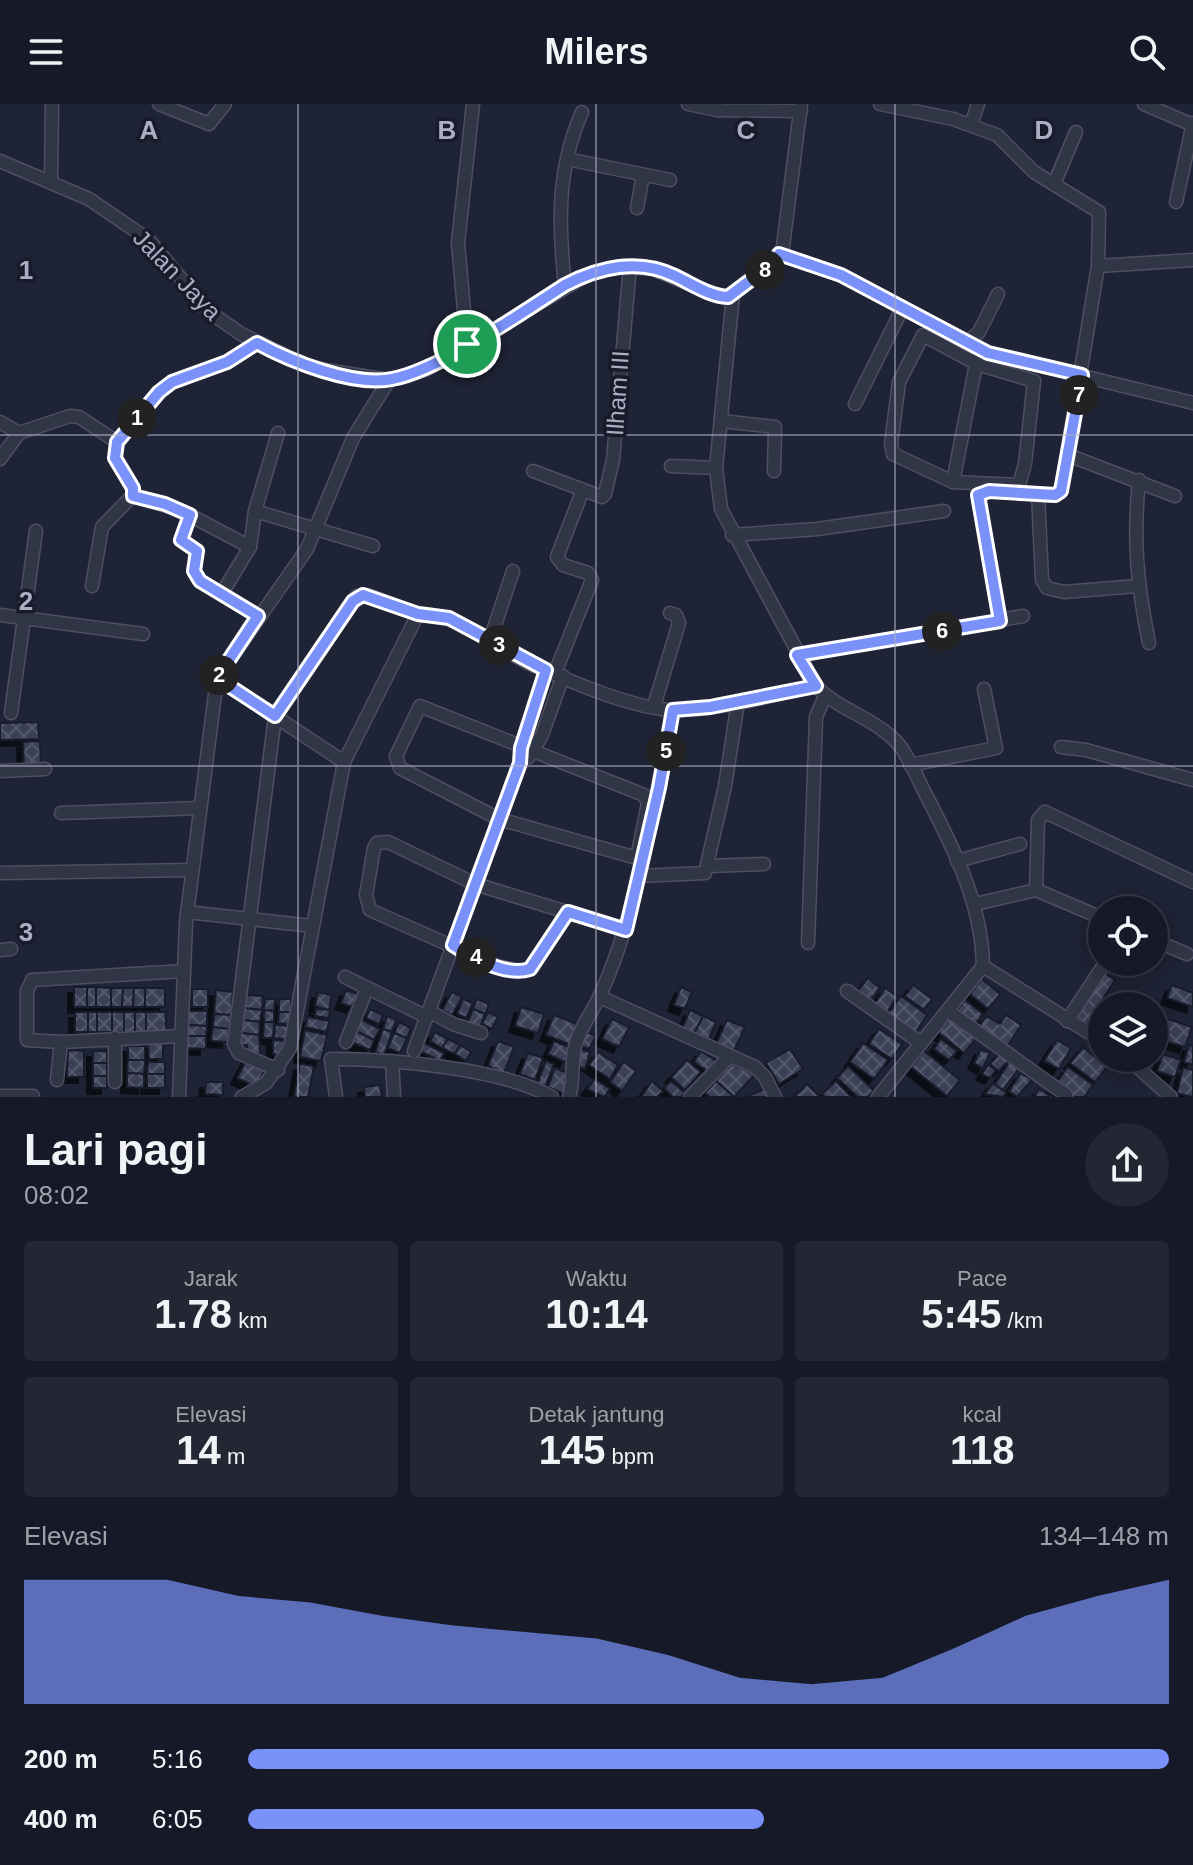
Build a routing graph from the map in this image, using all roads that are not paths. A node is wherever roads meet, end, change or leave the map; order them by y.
1 (52, 104) edge
2 (159, 104) edge
3 (225, 104) edge
4 (473, 104) edge
5 (688, 104) edge
6 (880, 104) edge
7 (978, 104) edge
8 (1144, 104) edge
9 (717, 107) edge
10 (801, 108) edge
11 (582, 112) dead end
12 (1193, 124) edge
13 (971, 125) junction
14 (1076, 132) dead end
15 (567, 159) junction
16 (0, 161) edge
17 (643, 175) junction
18 (670, 180) dead end
19 (51, 181) junction
20 (1054, 184) junction
21 (1176, 202) dead end
22 (637, 208) dead end
23 (779, 254) junction
24 (1193, 260) edge
25 (630, 266) junction
26 (1098, 266) junction
27 (565, 285) junction
28 (998, 294) dead end
29 (733, 295) junction
30 (903, 307) junction
31 (257, 343) junction
32 (467, 344) junction
33 (973, 345) junction
34 (977, 364) junction
35 (1082, 375) junction
36 (389, 380) junction
37 (1193, 403) edge
38 (855, 404) dead end
39 (721, 421) junction
40 (0, 422) edge
41 (19, 433) junction
42 (278, 433) dead end
43 (117, 442) junction
44 (1068, 455) junction
45 (0, 459) edge
46 (671, 466) dead end
47 (716, 468) junction
48 (533, 471) dead end
49 (774, 471) dead end
50 (1139, 480) junction
51 (953, 482) junction
52 (582, 492) junction
53 (1038, 495) junction
54 (133, 496) junction
55 (1175, 496) dead end
56 (255, 511) junction
57 (944, 511) dead end
58 (190, 515) junction
59 (315, 529) junction
60 (36, 531) dead end
61 (732, 535) junction
62 (373, 546) dead end
63 (250, 547) junction
64 (513, 571) dead end
65 (92, 586) dead end
66 (1137, 586) junction
67 (222, 593) junction
68 (670, 613) dead end
69 (418, 614) junction
70 (0, 615) edge
71 (258, 616) junction
72 (1023, 616) dead end
73 (23, 618) junction
74 (1000, 621) junction
75 (143, 634) dead end
76 (490, 640) junction
77 (1149, 643) dead end
78 (797, 655) junction
79 (555, 673) junction
80 (217, 678) junction
81 (816, 686) junction
82 (984, 689) dead end
83 (825, 696) junction
84 (738, 702) junction
85 (654, 706) junction
86 (673, 710) junction
87 (11, 713) dead end
88 (532, 714) junction
89 (275, 716) junction
90 (548, 719) junction
91 (1061, 747) dead end
92 (521, 748) junction
93 (534, 753) junction
94 (344, 762) junction
95 (520, 763) junction
96 (910, 765) junction
97 (45, 769) dead end
98 (0, 771) edge
99 (1193, 780) edge
100 (200, 808) junction
101 (61, 813) dead end
102 (499, 819) junction
103 (1020, 844) dead end
104 (957, 861) junction
105 (764, 864) dead end
106 (709, 866) junction
107 (192, 870) junction
108 (0, 873) edge
109 (639, 876) junction
110 (1193, 882) edge
111 (475, 884) junction
112 (1036, 890) junction
113 (975, 904) junction
114 (187, 912) junction
115 (568, 912) junction
116 (1088, 912) edge
117 (248, 919) junction
118 (312, 926) junction
119 (626, 930) junction
120 (808, 943) dead end
121 (453, 945) junction
122 (1168, 946) edge
123 (1187, 954) dead end
124 (983, 966) junction
125 (184, 971) junction
126 (1096, 976) edge
127 (345, 977) dead end
128 (367, 988) junction
129 (847, 991) dead end
130 (600, 997) junction
131 (948, 1011) junction
132 (428, 1014) junction
133 (1067, 1021) junction
134 (481, 1033) dead end
135 (1088, 1033) edge
136 (181, 1036) junction
137 (115, 1038) junction
138 (61, 1042) junction
139 (346, 1042) dead end
140 (921, 1043) junction
141 (414, 1051) dead end
142 (730, 1056) junction
143 (392, 1061) junction
144 (278, 1070) junction
145 (1143, 1072) edge
146 (57, 1080) dead end
147 (115, 1082) dead end
148 (1066, 1095) edge
149 (0, 1096) edge
150 (33, 1096) edge
151 (184, 1097) edge
152 (242, 1097) edge
153 (336, 1097) edge
154 (394, 1097) edge
155 (552, 1097) edge
156 (569, 1097) edge
157 (690, 1097) edge
158 (775, 1097) edge
159 (878, 1097) edge
160 (1171, 1097) edge

1 - 19 street
2 - 3 street
4 - 32 street
5 - 9 street
6 - 13 street
7 - 13 street
8 - 12 street
9 - 10 street
10 - 23 street
11 - 15 street
12 - 21 street
13 - 20 street
14 - 20 street
15 - 17 street
15 - 27 street
16 - 19 street, Jalan Jaya
17 - 18 street
17 - 22 street
19 - 31 street, Jalan Jaya
20 - 26 street
23 - 29 street
23 - 30 street
24 - 26 street
25 - 27 street, Jalan Jaya
25 - 29 street, Jalan Jaya
25 - 52 street, Ilham III
26 - 35 street
27 - 32 street, Jalan Jaya
28 - 33 street
29 - 39 street
30 - 33 street
30 - 38 street
31 - 36 street, Jalan Jaya
31 - 43 street
32 - 36 street, Jalan Jaya
33 - 34 street
33 - 35 street
34 - 51 street
34 - 51 street
34 - 51 street
35 - 37 street
35 - 44 street
36 - 59 street
39 - 47 street
39 - 49 street
40 - 41 street
41 - 43 street
41 - 45 street
42 - 56 street
43 - 54 street
44 - 50 street
44 - 53 street
46 - 47 street
47 - 61 street
48 - 52 street
50 - 55 street
50 - 66 street
52 - 79 street
53 - 66 street
53 - 74 street
54 - 58 street
54 - 65 street
56 - 59 street
56 - 63 street
57 - 61 street
58 - 63 street
58 - 67 street
59 - 62 street
59 - 71 street
60 - 73 street
61 - 78 street
63 - 67 street
64 - 76 street
66 - 77 street
67 - 71 street
68 - 85 street
69 - 76 street
69 - 89 street
69 - 94 street
70 - 73 street
71 - 80 street
72 - 74 street
73 - 75 street
73 - 87 street
74 - 78 street
76 - 79 street
78 - 81 street
79 - 85 street
79 - 88 street
79 - 90 street
80 - 89 street
80 - 100 street
81 - 83 street
81 - 84 street
82 - 96 street
83 - 96 street
83 - 120 street
84 - 86 street
84 - 106 street
85 - 86 street
86 - 109 street
88 - 90 street
88 - 92 street
89 - 94 street
89 - 117 street
90 - 93 street
91 - 99 street
92 - 93 street
92 - 95 street
92 - 102 street
93 - 95 street
93 - 102 street
94 - 118 street
95 - 102 street
96 - 104 street
97 - 98 street
100 - 101 street
100 - 107 street
102 - 111 street
103 - 104 street
104 - 113 street
105 - 106 street
106 - 109 street
107 - 108 street
107 - 114 street
109 - 119 street
110 - 112 street
111 - 115 street
111 - 121 street
111 - 121 street
112 - 113 street
112 - 116 street
113 - 124 street
114 - 117 street
114 - 125 street
115 - 119 street
115 - 121 street
117 - 118 street
117 - 144 street
118 - 144 street
119 - 130 street
121 - 132 street
122 - 123 street
124 - 131 street
124 - 133 street
125 - 136 street
125 - 138 street
126 - 133 street
127 - 128 street
128 - 132 street
128 - 139 street
129 - 140 street
130 - 142 street
130 - 156 street
131 - 140 street
131 - 148 street
132 - 134 street
132 - 141 street
133 - 135 street
136 - 137 street
136 - 151 street
137 - 138 street
137 - 147 street
138 - 146 street
140 - 159 street
142 - 157 street
142 - 158 street
143 - 153 street
143 - 154 street
143 - 155 street
144 - 152 street
145 - 160 street
149 - 150 street

